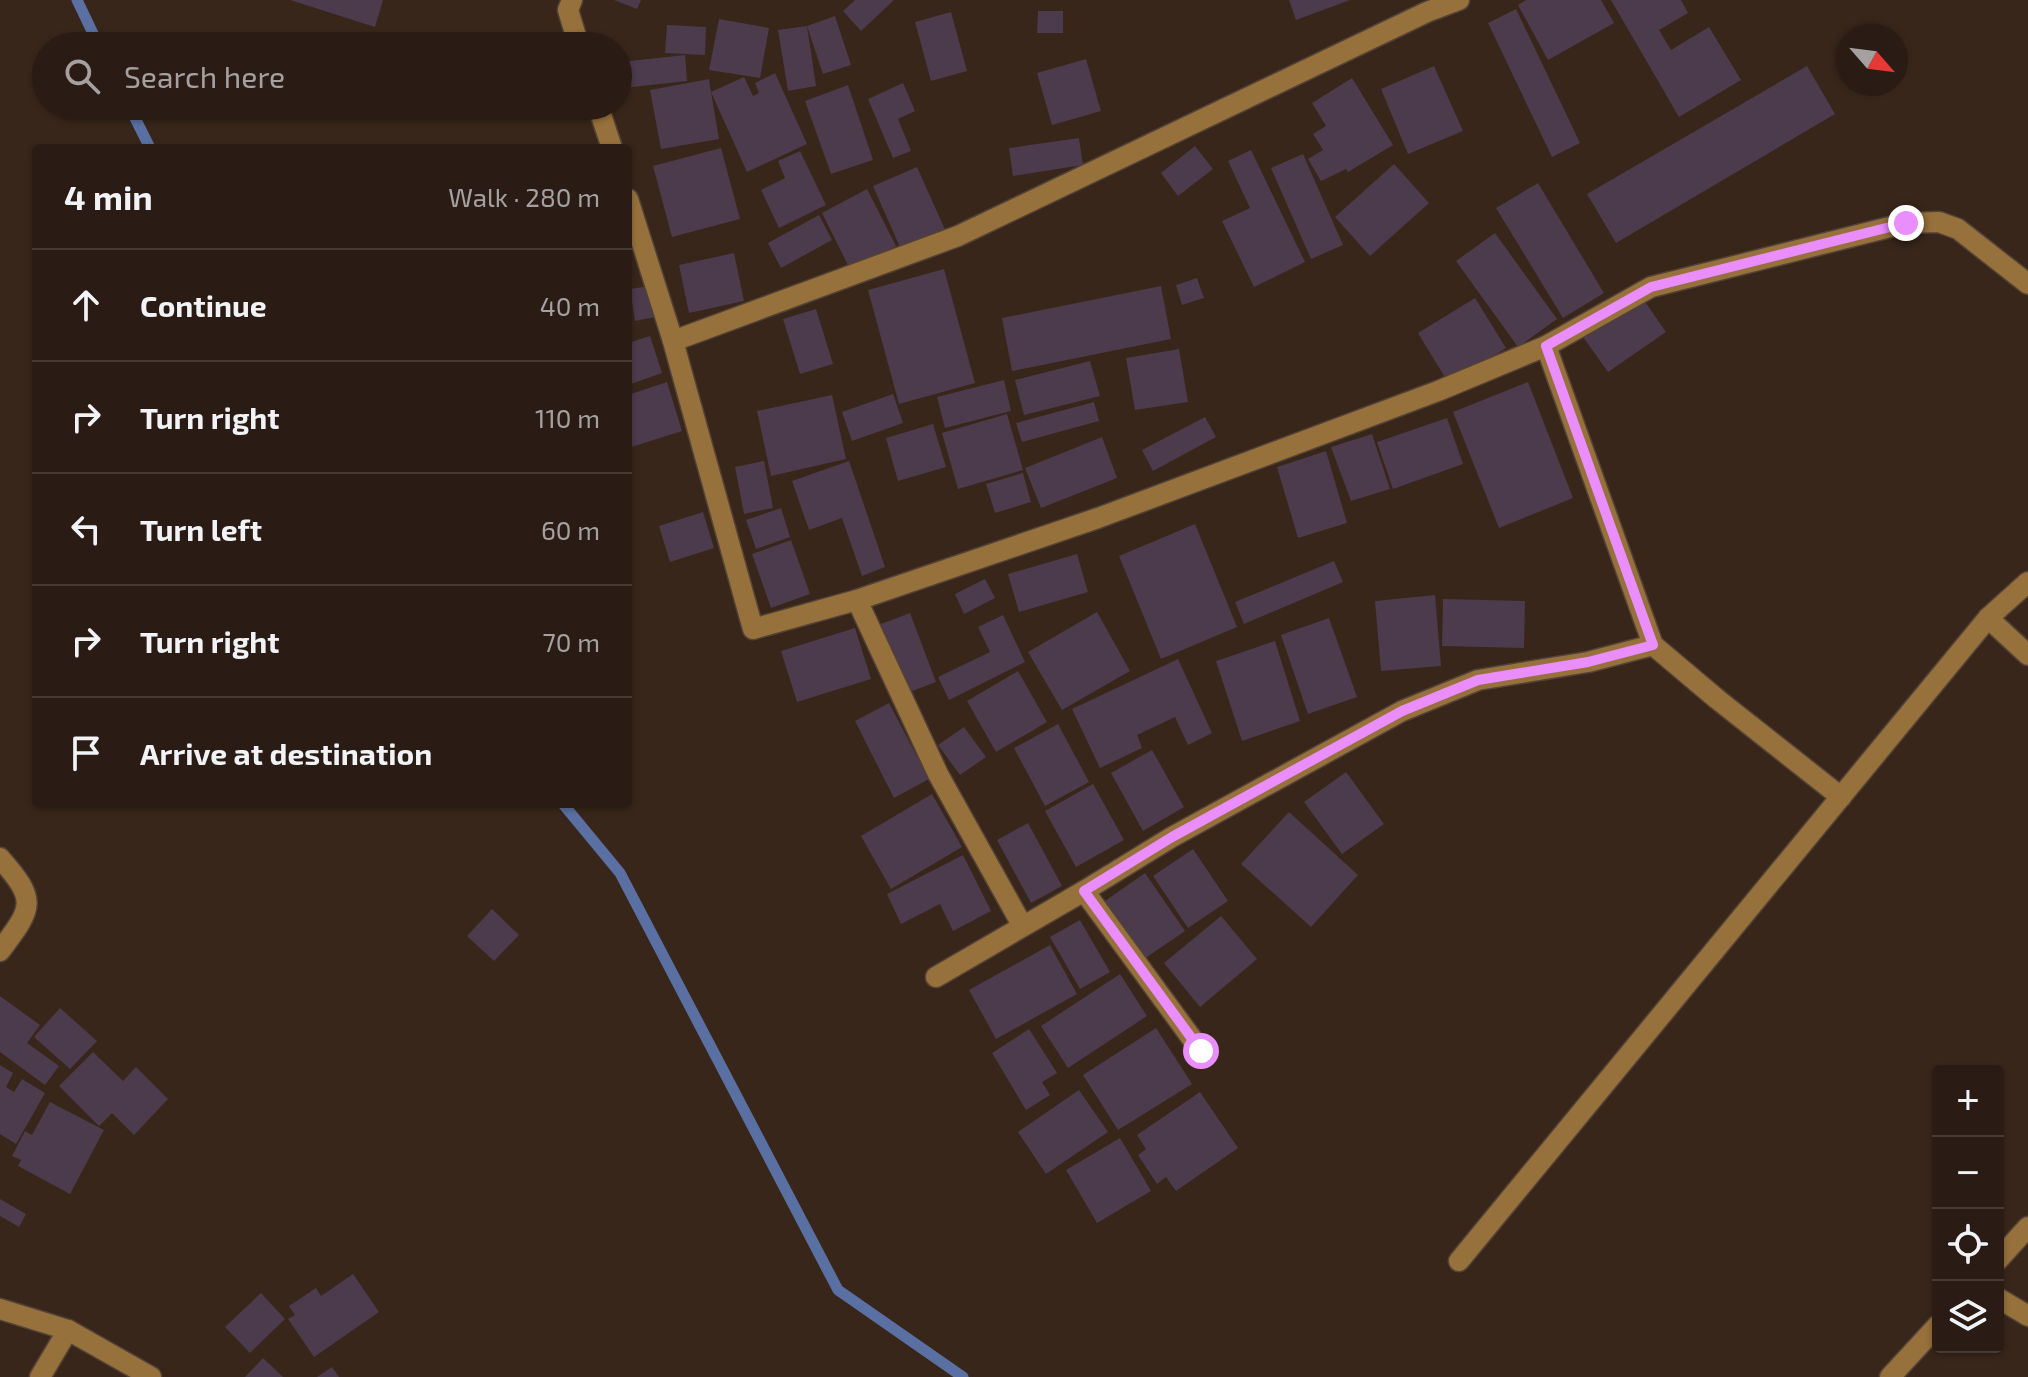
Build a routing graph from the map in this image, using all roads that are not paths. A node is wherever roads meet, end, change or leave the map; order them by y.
1 (572, 0) edge
2 (1459, 0) edge
3 (1425, 6) edge
4 (575, 32) edge
5 (603, 120) edge
6 (611, 144) edge
7 (632, 212) edge
8 (2028, 284) edge
9 (673, 341) junction
10 (1546, 346) junction
11 (2028, 582) edge
12 (857, 600) junction
13 (1988, 618) junction
14 (1653, 645) junction
15 (2028, 655) edge
16 (1841, 797) junction
17 (0, 858) edge
18 (1084, 891) junction
19 (1022, 925) junction
20 (0, 951) edge
21 (936, 977) dead end
22 (1201, 1051) dead end
23 (2028, 1227) edge
24 (2004, 1253) edge
25 (1459, 1261) dead end
26 (2004, 1302) edge
27 (0, 1309) edge
28 (2028, 1316) edge
29 (68, 1330) junction
30 (1932, 1332) edge
31 (40, 1377) edge
32 (151, 1377) edge
33 (1890, 1377) edge

1 - 4 street
2 - 3 street
3 - 9 street
5 - 6 street
7 - 9 street
8 - 10 street
9 - 12 street
10 - 12 street
10 - 14 street
11 - 13 street
12 - 19 street
13 - 15 street
13 - 16 street
14 - 16 street
14 - 18 street
16 - 25 street
17 - 20 street
18 - 19 street
18 - 22 street
19 - 21 street
23 - 24 street
26 - 28 street
27 - 29 street
29 - 31 street
29 - 32 street
30 - 33 street

